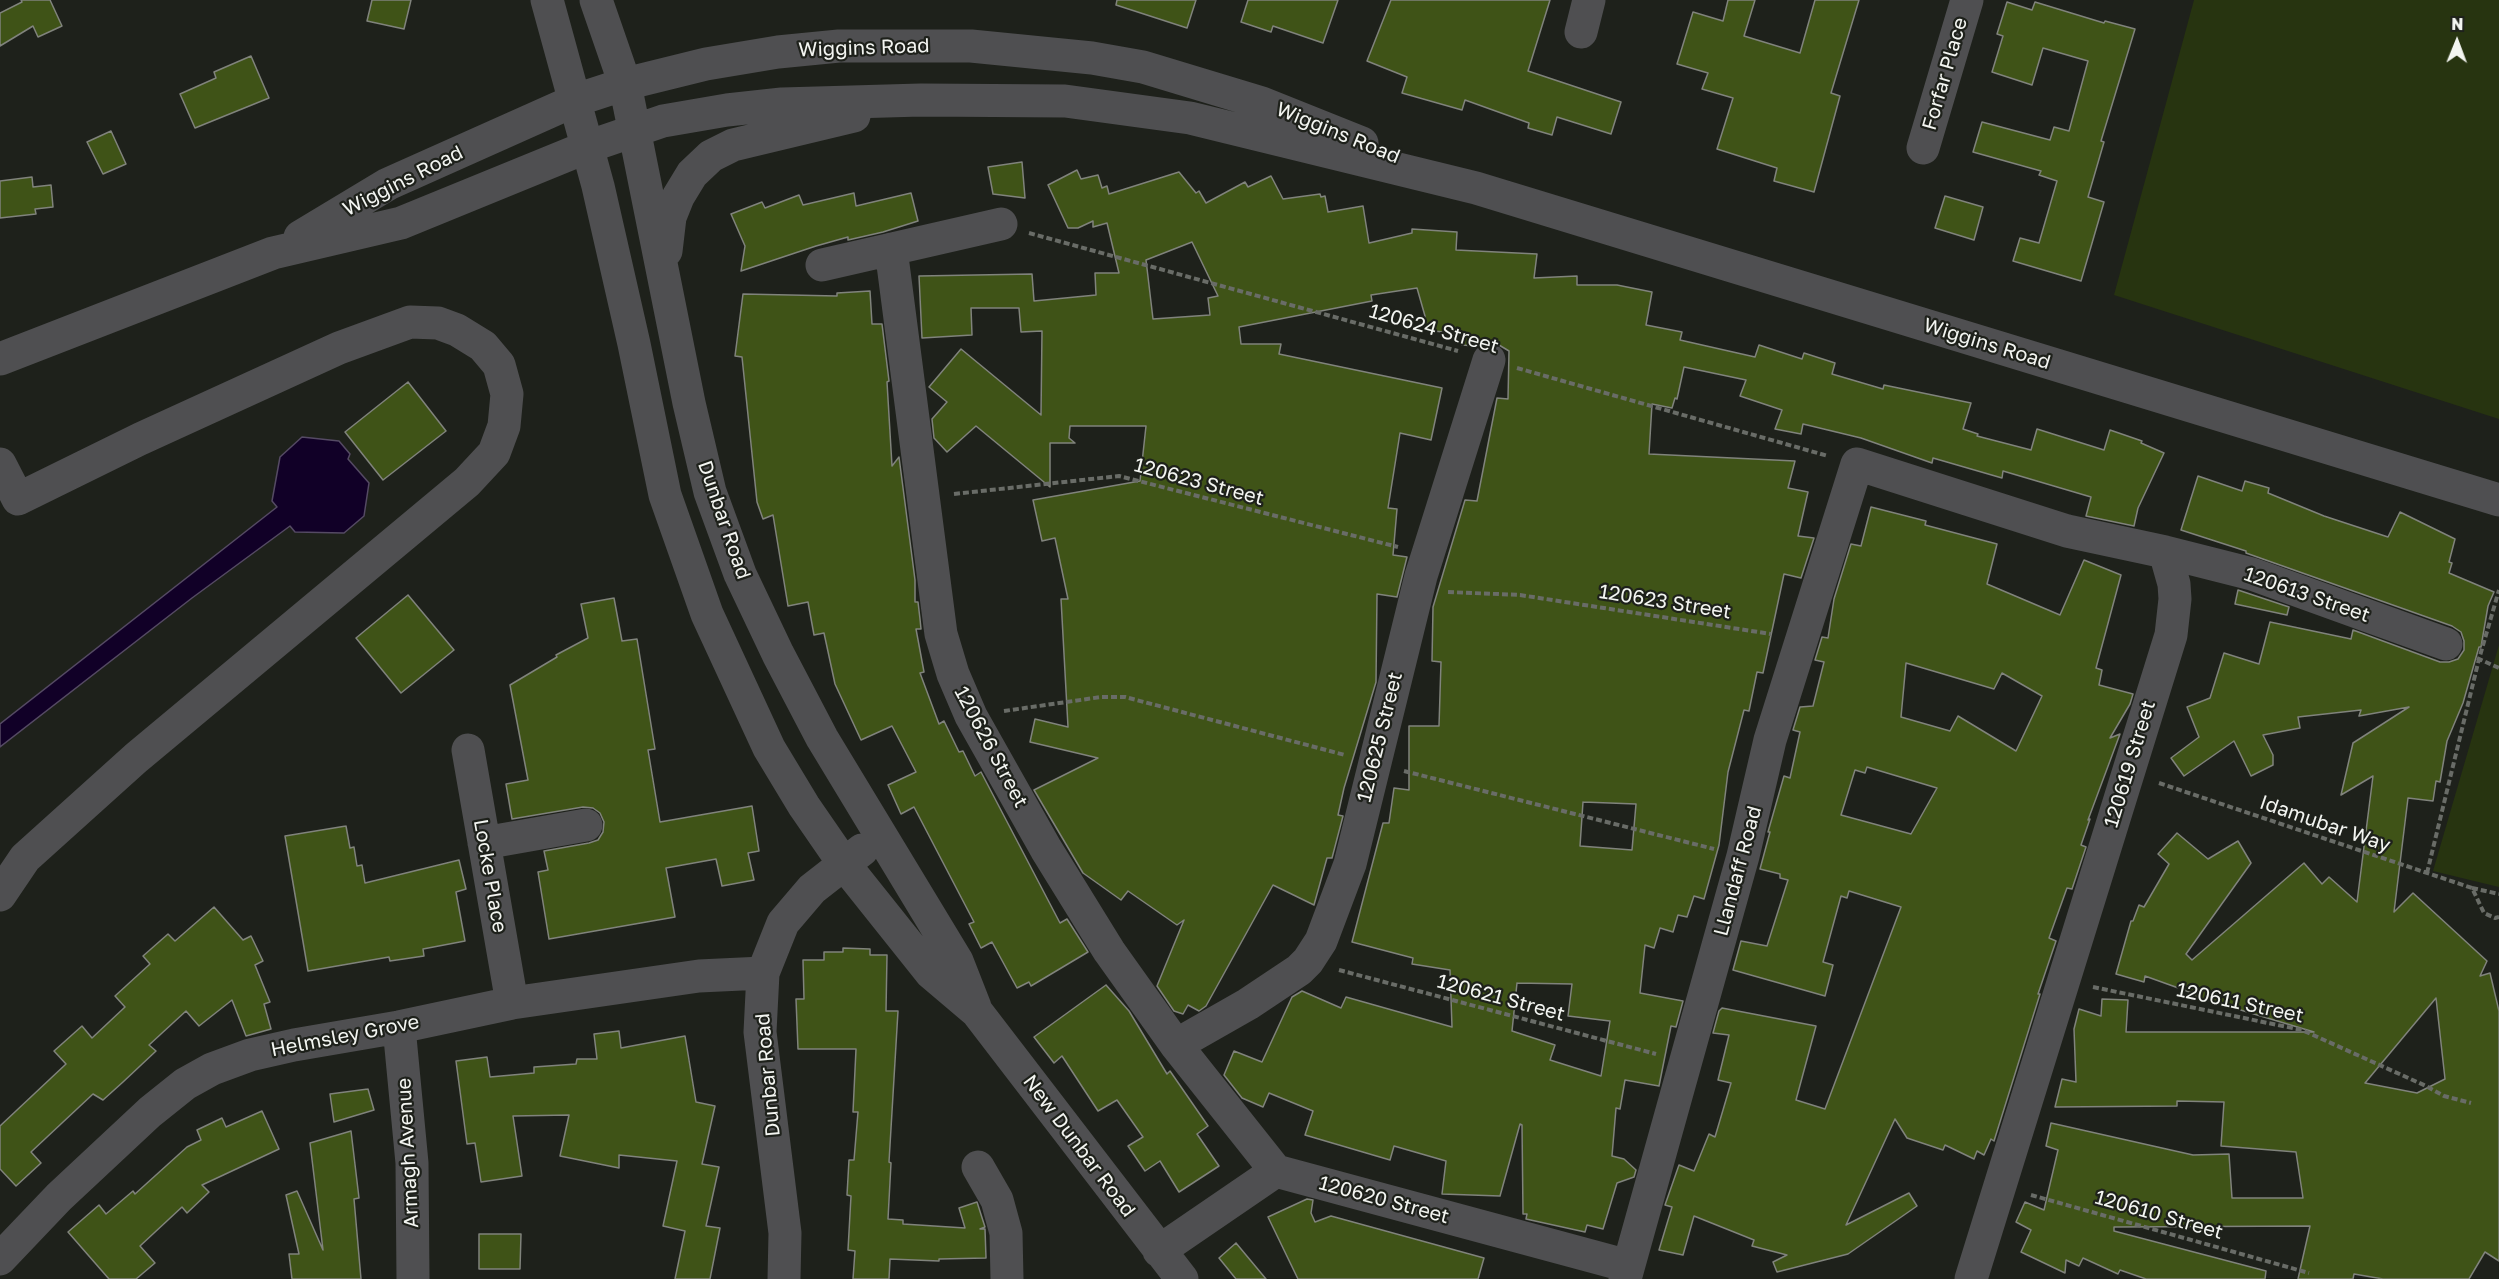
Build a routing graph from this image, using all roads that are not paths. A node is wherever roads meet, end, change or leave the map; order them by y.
1 (548, 0) edge
2 (596, 0) edge
3 (1589, 0) edge
4 (1967, 0) edge
5 (1581, 32) dead end
6 (625, 84) junction
7 (576, 100) junction
8 (921, 100) junction
9 (634, 130) junction
10 (587, 147) junction
11 (1923, 148) dead end
12 (1476, 188) junction
13 (1001, 224) road end
14 (891, 249) junction
15 (273, 253) junction
16 (822, 264) dead end
17 (664, 270) junction
18 (0, 360) edge
19 (1489, 360) road end
20 (0, 464) edge
21 (2499, 500) edge
22 (9, 503) edge
23 (2165, 552) junction
24 (2446, 644) dead end
25 (468, 750) dead end
26 (586, 825) dead end
27 (881, 837) junction
28 (484, 843) junction
29 (844, 864) junction
30 (0, 895) edge
31 (763, 973) junction
32 (512, 1003) junction
33 (977, 1012) junction
34 (399, 1027) junction
35 (1176, 1045) junction
36 (978, 1167) dead end
37 (1276, 1171) junction
38 (1159, 1251) junction
39 (0, 1259) edge
40 (1626, 1273) edge
41 (413, 1279) edge
42 (784, 1279) edge
43 (1007, 1279) edge
44 (1182, 1279) edge
45 (1971, 1279) edge

1 - 7 street
2 - 6 street, Dunbar Road
3 - 5 street
4 - 11 street, Forfar Place
6 - 7 street, Wiggins Road
6 - 9 street, Dunbar Road
6 - 12 street, Wiggins Road
7 - 10 street
7 - 15 street, Wiggins Road
8 - 9 street, Wiggins Road
8 - 12 street, Wiggins Road
8 - 17 street
9 - 10 street, Wiggins Road
9 - 17 street, Dunbar Road
10 - 15 street, Wiggins Road
10 - 29 street
12 - 21 street, Wiggins Road
13 - 14 street
14 - 16 street
14 - 35 street, 120626 Street
15 - 18 street, Wiggins Road
17 - 27 street, Dunbar Road
19 - 35 street, 120625 Street
20 - 22 street
22 - 30 street
23 - 24 street, 120613 Street
23 - 40 street, Llandaff Road
23 - 45 street, 120619 Street
25 - 28 street, Locke Place
26 - 28 street
27 - 29 street, Dunbar Road
27 - 33 street, New Dunbar Road
28 - 32 street, Locke Place
29 - 31 street, Dunbar Road
29 - 33 street, New Dunbar Road
31 - 32 street, Helmsley Grove
31 - 42 street, Dunbar Road
32 - 34 street, Helmsley Grove
33 - 38 street, New Dunbar Road
34 - 39 street, Helmsley Grove
34 - 41 street, Armagh Avenue
35 - 37 street, 120626 Street
36 - 43 street
37 - 38 street
37 - 40 street, 120620 Street
38 - 44 street, New Dunbar Road

